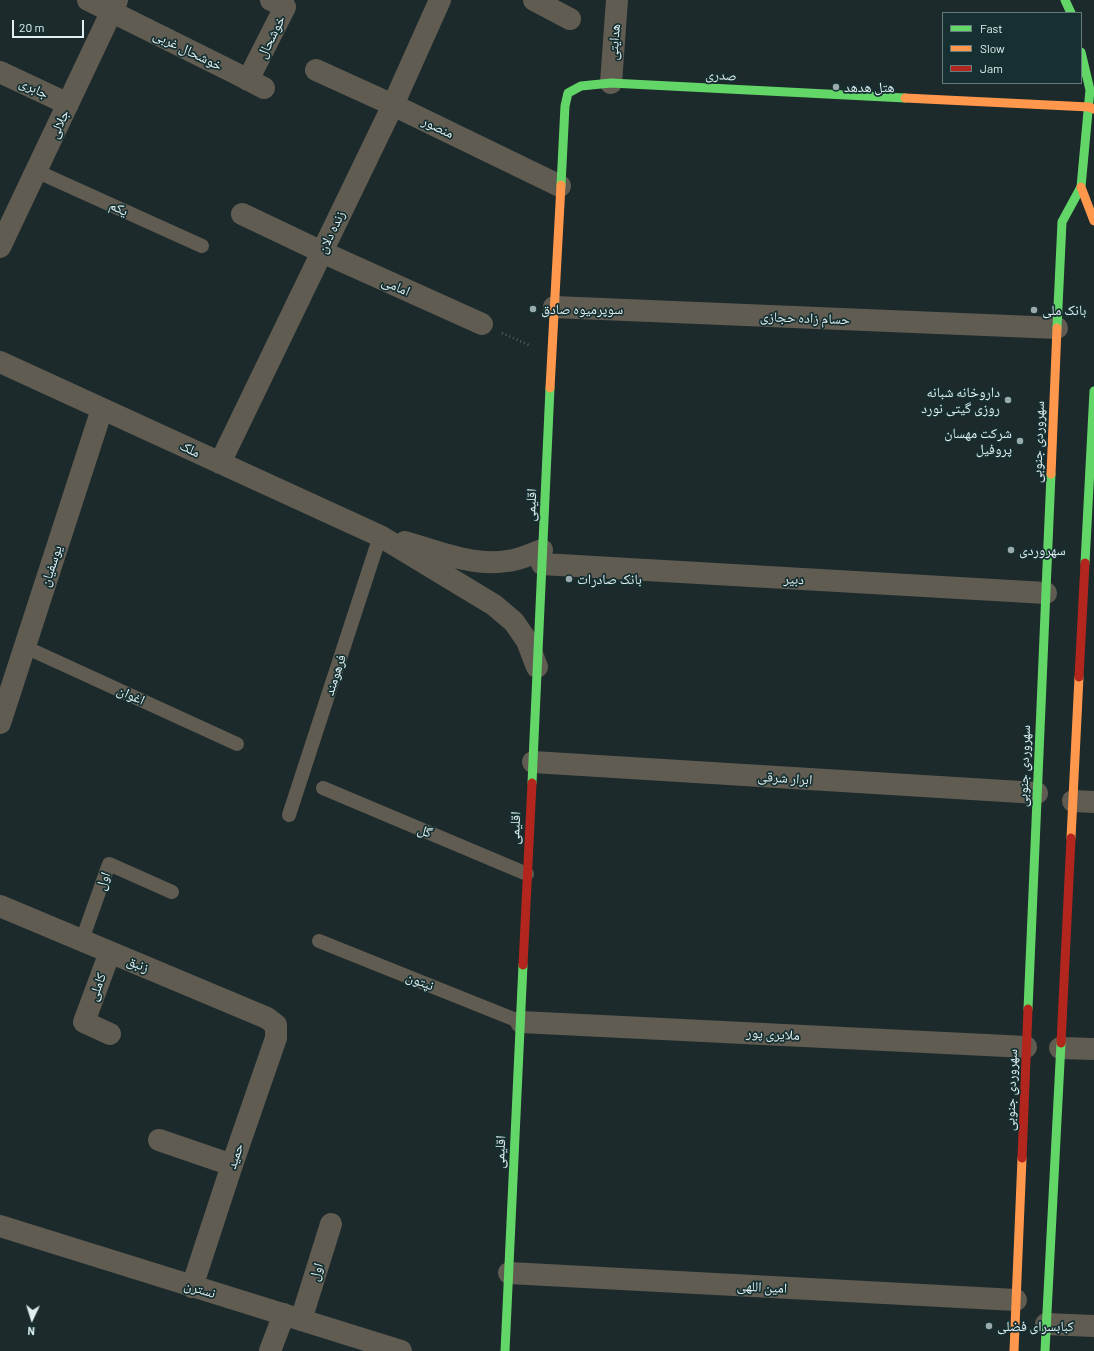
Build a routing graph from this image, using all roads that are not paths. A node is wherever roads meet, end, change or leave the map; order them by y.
1 (88, 0) edge
2 (271, 0) edge
3 (440, 0) edge
4 (534, 0) edge
5 (617, 0) edge
6 (1065, 0) edge
7 (115, 6) edge
8 (1070, 12) edge
9 (570, 19) dead end
10 (1082, 55) edge
11 (316, 70) dead end
12 (0, 72) edge
13 (611, 83) junction
14 (256, 84) joint
15 (1092, 88) edge
16 (68, 104) junction
17 (393, 105) junction
18 (1091, 108) edge
19 (36, 171) junction
20 (560, 186) junction
21 (1081, 187) junction
22 (242, 214) dead end
23 (1094, 221) edge
24 (202, 246) dead end
25 (0, 247) edge
26 (322, 252) junction
27 (554, 307) junction
28 (482, 324) road end
29 (1057, 328) junction
30 (0, 362) edge
31 (1094, 391) edge
32 (102, 409) junction
33 (220, 463) junction
34 (380, 536) junction
35 (542, 557) junction
36 (1089, 582) edge
37 (1046, 593) junction
38 (25, 647) junction
39 (537, 667) junction
40 (1, 719) edge
41 (237, 744) dead end
42 (532, 762) junction
43 (323, 788) dead end
44 (1037, 793) junction
45 (1083, 802) edge
46 (289, 815) dead end
47 (527, 874) junction
48 (172, 892) dead end
49 (0, 906) edge
50 (82, 940) junction
51 (319, 941) dead end
52 (110, 952) junction
53 (521, 1022) junction
54 (276, 1025) joint
55 (110, 1034) dead end
56 (1030, 1047) junction
57 (1057, 1048) junction
58 (1094, 1049) edge
59 (159, 1140) dead end
60 (232, 1165) junction
61 (331, 1224) dead end
62 (0, 1226) edge
63 (509, 1273) junction
64 (192, 1287) junction
65 (1016, 1300) junction
66 (292, 1317) junction
67 (1046, 1324) junction
68 (1094, 1326) edge
69 (270, 1351) edge
70 (401, 1351) edge
71 (505, 1351) edge
72 (1014, 1351) edge
73 (1045, 1351) edge

1 - 7 street, خوشحال غربی
2 - 14 street, خوشحال
3 - 17 street, زنده دلان
4 - 9 street
5 - 13 street, هدایتی
6 - 8 main road
7 - 14 street, خوشحال غربی
7 - 16 street, جلالی
10 - 15 main road, سهروردی جنوبی
11 - 17 street, منصور
12 - 16 street, جابری
13 - 18 main road, صدری
13 - 20 main road, صدری
15 - 18 main road, سهروردی جنوبی
16 - 19 street, جلالی
17 - 20 street, منصور
17 - 26 street, زنده دلان
18 - 21 main road, سهروردی جنوبی
19 - 24 lane, یکم
19 - 25 street, جلالی
20 - 27 main road, صدری
21 - 23 main road, سهروردی جنوبی
21 - 29 main road, سهروردی جنوبی
22 - 26 street, امامی
26 - 28 street, امامی
26 - 33 street, زنده دلان
27 - 29 street, حسام زاده حجازی
27 - 35 main road, اقلیمی
29 - 37 main road, سهروردی جنوبی
30 - 32 street, ملک
31 - 36 main road
32 - 33 street, ملک
32 - 38 street, یوسفیان
33 - 34 street, ملک
34 - 35 street
34 - 39 street
34 - 46 lane, فرهومند
35 - 37 street, دبیر
35 - 39 main road, اقلیمی
36 - 45 main road
37 - 44 main road, سهروردی جنوبی
38 - 40 street, یوسفیان
38 - 41 lane, اغوان
39 - 42 main road, اقلیمی
42 - 44 street, ابرار شرقی
42 - 47 main road, اقلیمی
43 - 47 lane, گل
44 - 56 main road, سهروردی جنوبی
45 - 57 main road
47 - 53 main road, اقلیمی
48 - 50 lane, اول
49 - 50 street, زنبق
50 - 52 street, زنبق
51 - 53 lane, نپتون
52 - 54 street, زنبق
52 - 55 street, کاملی
53 - 56 street, ملایری پور
53 - 63 main road, اقلیمی
54 - 60 street, حمید
56 - 65 main road, سهروردی جنوبی
57 - 58 street
57 - 67 main road
59 - 60 street
60 - 64 street, حمید
61 - 66 street, اول
62 - 64 street, نسترن
63 - 65 street, امین اللهی
63 - 71 main road, اقلیمی
64 - 66 street, نسترن
65 - 72 main road, سهروردی جنوبی
66 - 69 street, اول
66 - 70 street, نسترن
67 - 68 street
67 - 73 main road

